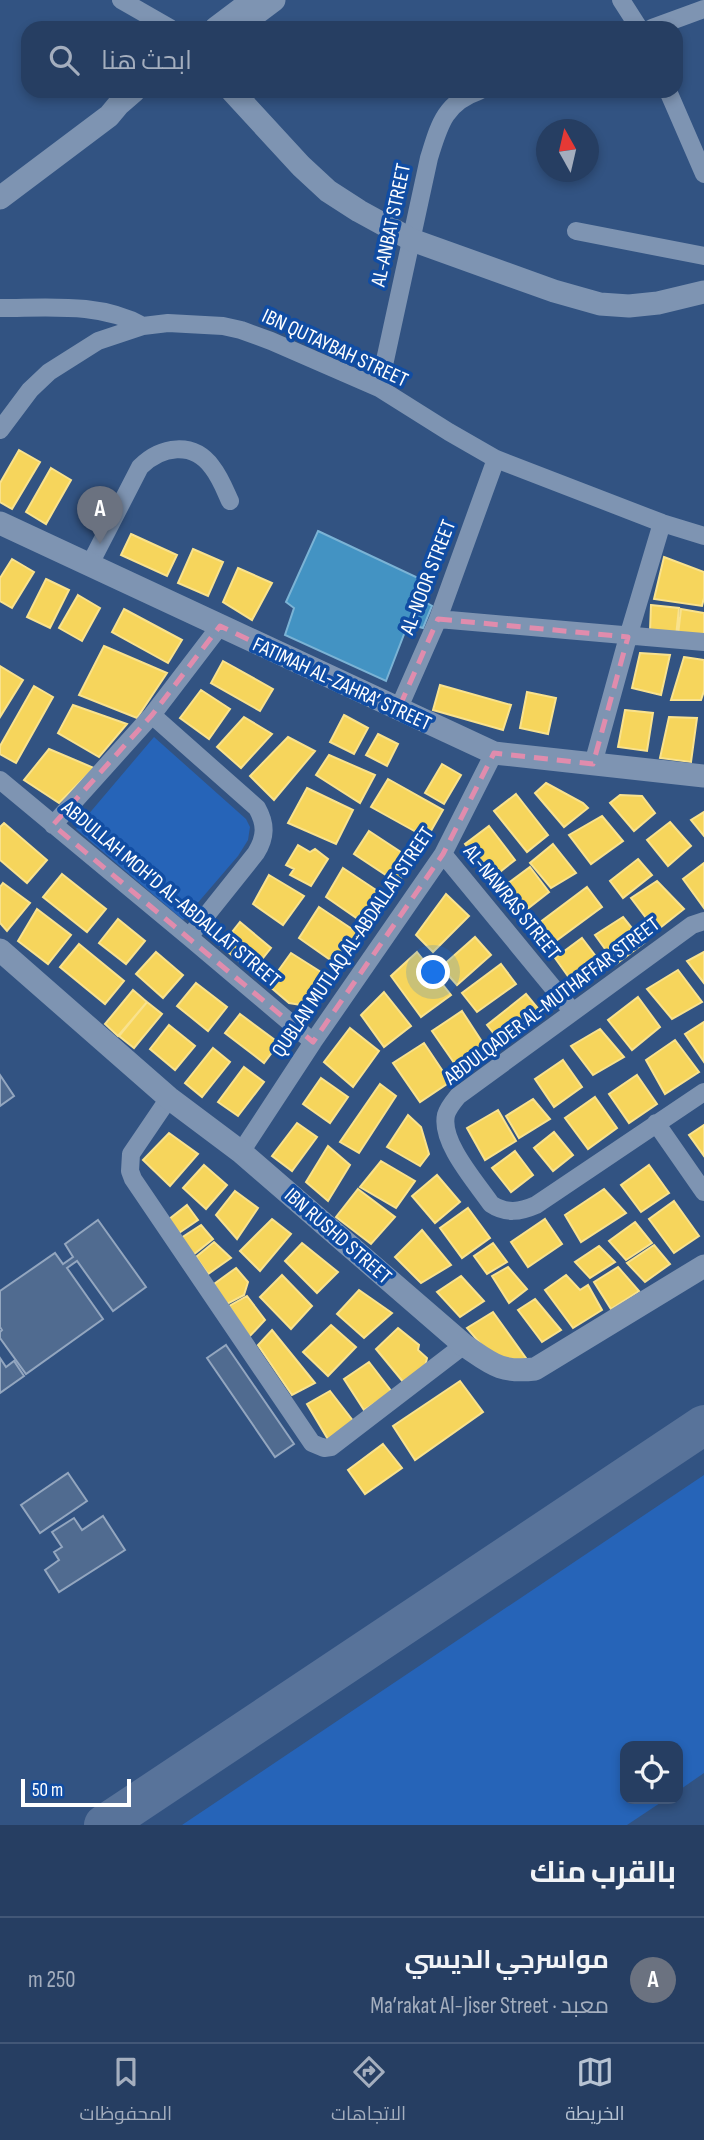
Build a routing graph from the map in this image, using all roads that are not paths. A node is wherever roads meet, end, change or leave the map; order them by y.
1 (121, 0) edge
2 (253, 0) edge
3 (274, 0) edge
4 (621, 0) edge
5 (704, 9) edge
6 (158, 21) edge
7 (225, 21) edge
8 (246, 21) edge
9 (634, 21) edge
10 (671, 21) edge
11 (126, 98) edge
12 (144, 98) edge
13 (240, 98) edge
14 (461, 98) edge
15 (671, 98) edge
16 (109, 116) junction
17 (704, 174) edge
18 (0, 197) edge
19 (576, 231) dead end
20 (412, 240) junction
21 (704, 256) edge
22 (704, 292) edge
23 (0, 308) edge
24 (143, 326) junction
25 (379, 388) junction
26 (0, 430) edge
27 (496, 458) junction
28 (230, 501) dead end
29 (0, 523) edge
30 (662, 523) junction
31 (704, 536) edge
32 (89, 566) junction
33 (438, 619) junction
34 (220, 626) junction
35 (628, 636) junction
36 (704, 642) edge
37 (398, 710) junction
38 (152, 715) junction
39 (494, 753) junction
40 (593, 764) junction
41 (704, 776) edge
42 (0, 780) edge
43 (53, 825) junction
44 (443, 854) junction
45 (704, 921) edge
46 (189, 937) junction
47 (0, 950) edge
48 (573, 1012) junction
49 (313, 1042) junction
50 (704, 1092) edge
51 (169, 1098) junction
52 (656, 1123) junction
53 (241, 1152) junction
54 (704, 1192) edge
55 (704, 1266) edge
56 (464, 1345) junction

1 - 6 street
2 - 7 street
3 - 8 street
4 - 9 street
5 - 10 street
11 - 16 street
12 - 16 street
13 - 20 street
14 - 20 street, AL-ANBAT STREET
15 - 17 street
16 - 18 street
19 - 21 street
20 - 22 street
20 - 25 street, AL-ANBAT STREET
23 - 24 street
24 - 25 street, IBN QUTAYBAH STREET
24 - 26 street, IBN QUTAYBAH STREET
25 - 27 street, IBN QUTAYBAH STREET
27 - 30 street, IBN QUTAYBAH STREET
27 - 33 street, AL-NOOR STREET
28 - 32 street
29 - 32 street, FATIMAH AL-ZAHRA’ STREET
30 - 31 street, IBN QUTAYBAH STREET
30 - 35 street
32 - 34 street, FATIMAH AL-ZAHRA’ STREET
33 - 35 street
33 - 37 street, AL-NOOR STREET
34 - 37 street, FATIMAH AL-ZAHRA’ STREET
34 - 38 street
35 - 36 street
35 - 40 street
37 - 39 street, FATIMAH AL-ZAHRA’ STREET
38 - 43 street
38 - 46 street
39 - 40 street, FATIMAH AL-ZAHRA’ STREET
39 - 44 street, QUBLAN MUTLAQ AL-ABDALLAT STREET
40 - 41 street, FATIMAH AL-ZAHRA’ STREET
42 - 43 street, ABDULLAH MOH’D AL-ABDALLAT STREET
43 - 46 street, ABDULLAH MOH’D AL-ABDALLAT STREET
44 - 48 street, AL-NAWRAS STREET
44 - 49 street, QUBLAN MUTLAQ AL-ABDALLAT STREET
45 - 48 street, ABDULQADER AL-MUTHAFFAR STREET
46 - 49 street, ABDULLAH MOH’D AL-ABDALLAT STREET
47 - 51 street, IBN RUSHD STREET
48 - 52 street, ABDULQADER AL-MUTHAFFAR STREET
49 - 53 street, QUBLAN MUTLAQ AL-ABDALLAT STREET
50 - 52 street, ABDULQADER AL-MUTHAFFAR STREET
51 - 53 street, IBN RUSHD STREET
51 - 56 street
52 - 54 street
53 - 56 street, IBN RUSHD STREET
55 - 56 street, IBN RUSHD STREET

